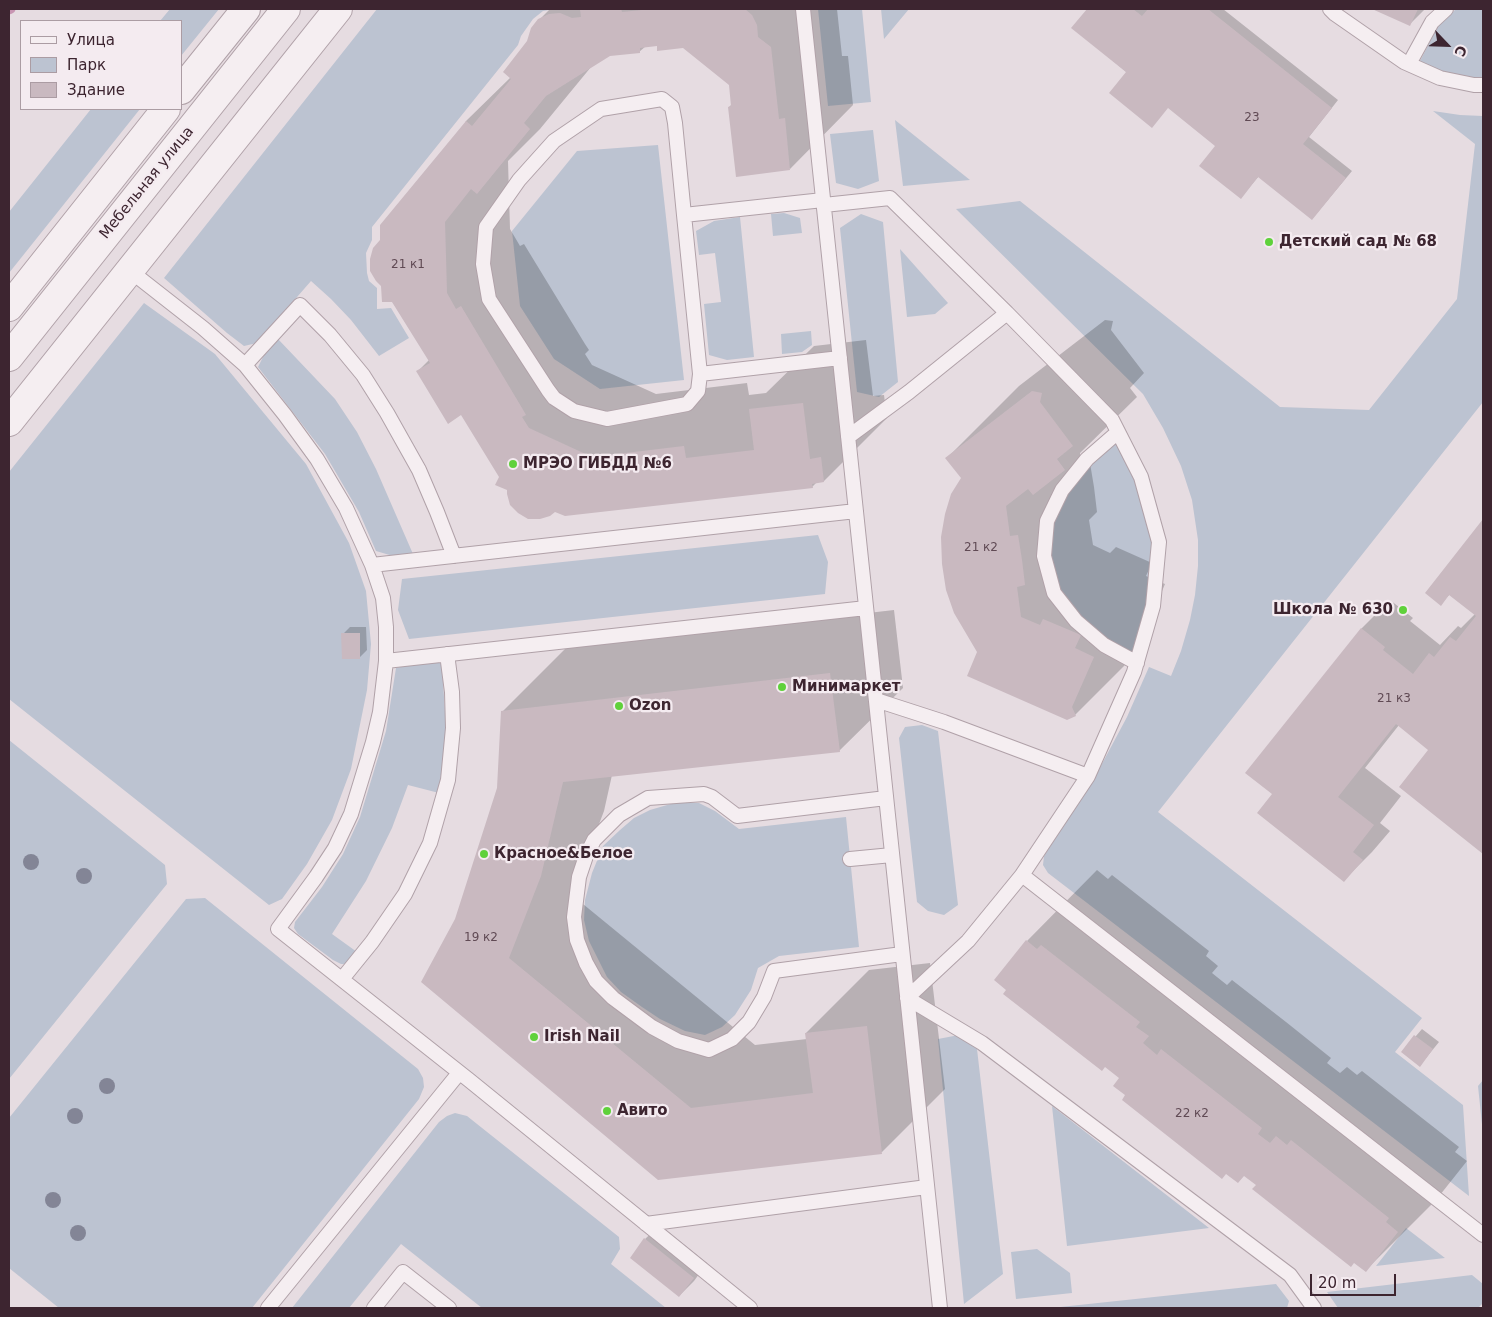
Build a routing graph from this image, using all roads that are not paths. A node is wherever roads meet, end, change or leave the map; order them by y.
1 (246, 9) edge
2 (286, 9) edge
3 (338, 9) edge
4 (803, 9) edge
5 (1330, 9) edge
6 (1446, 9) edge
7 (1409, 64) junction
8 (1483, 85) edge
9 (182, 89) edge
10 (165, 110) edge
11 (824, 203) junction
12 (684, 215) junction
13 (130, 270) junction
14 (9, 307) edge
15 (1007, 313) junction
16 (9, 357) edge
17 (840, 358) junction
18 (245, 365) junction
19 (700, 374) junction
20 (9, 422) edge
21 (1118, 432) junction
22 (848, 437) junction
23 (856, 511) junction
24 (454, 556) junction
25 (372, 565) junction
26 (866, 608) junction
27 (447, 654) junction
28 (386, 661) junction
29 (1137, 663) junction
30 (876, 700) junction
31 (1088, 776) junction
32 (886, 798) junction
33 (892, 855) junction
34 (850, 859) dead end
35 (1022, 875) junction
36 (902, 954) junction
37 (342, 979) junction
38 (907, 998) junction
39 (459, 1073) junction
40 (927, 1187) junction
41 (646, 1224) junction
42 (1483, 1235) edge
43 (268, 1308) edge
44 (374, 1308) edge
45 (449, 1308) edge
46 (750, 1308) edge
47 (940, 1308) edge
48 (1314, 1308) edge

1 - 9 street
2 - 16 street, Мебельная улица
3 - 13 street
4 - 11 lane
5 - 7 lane
6 - 7 lane
7 - 8 lane
10 - 14 street, Мебельная улица
11 - 12 lane
11 - 15 lane
11 - 17 lane
12 - 19 lane
12 - 19 lane
13 - 18 lane
13 - 20 street
15 - 21 lane
15 - 22 lane
17 - 19 lane
17 - 22 lane
18 - 24 lane
18 - 25 lane
21 - 29 lane
21 - 29 lane
22 - 23 lane
23 - 24 lane
23 - 26 lane
24 - 25 lane
25 - 28 lane
26 - 27 lane
26 - 30 lane
27 - 28 lane
27 - 37 lane
28 - 37 lane
29 - 31 lane
30 - 31 lane
30 - 32 lane
31 - 35 lane
32 - 33 lane
32 - 36 lane
33 - 34 lane
33 - 36 lane
35 - 38 lane
35 - 42 lane
36 - 38 lane
37 - 39 lane
38 - 40 lane
38 - 48 lane
39 - 41 lane
39 - 43 lane
40 - 41 lane
40 - 47 lane
41 - 46 lane
44 - 45 lane

